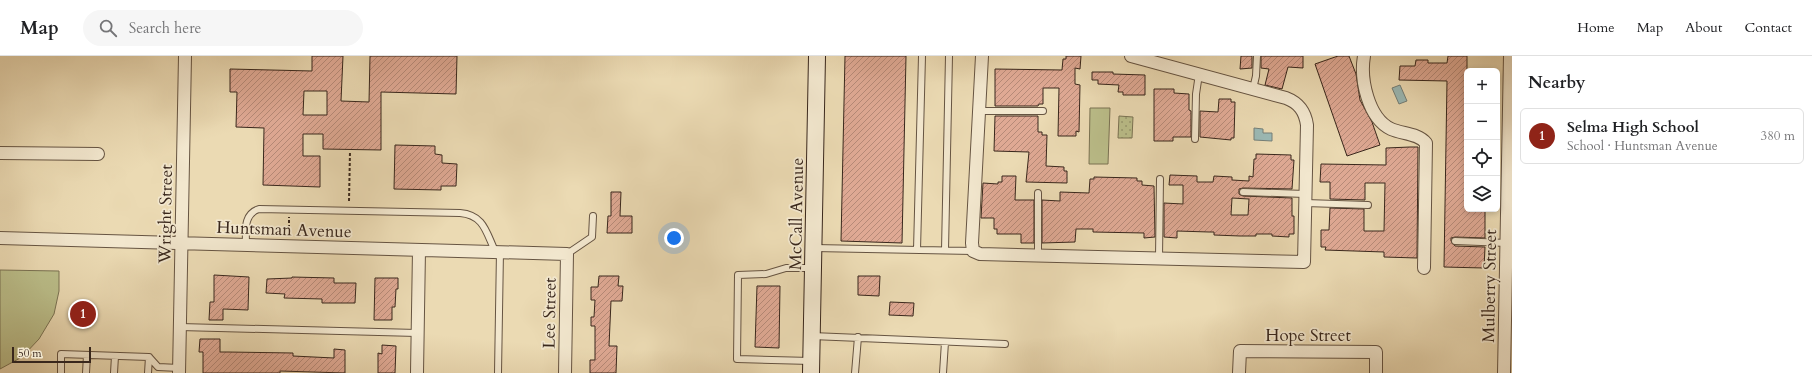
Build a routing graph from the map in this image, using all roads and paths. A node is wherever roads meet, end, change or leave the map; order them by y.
1 (185, 56) edge
2 (817, 56) edge
3 (922, 56) edge
4 (949, 56) edge
5 (982, 56) edge
6 (1131, 56) edge
7 (1257, 56) edge
8 (1364, 56) edge
9 (1510, 56) edge
10 (1155, 59) edge
11 (1199, 74) junction
12 (1253, 89) junction
13 (979, 110) junction
14 (1043, 111) dead end
15 (1195, 139) dead end
16 (1510, 146) edge
17 (350, 151) dead end
18 (0, 153) edge
19 (98, 154) dead end
20 (1160, 179) dead end
21 (1242, 192) dead end
22 (1038, 193) dead end
23 (1305, 198) junction
24 (349, 201) dead end
25 (1368, 205) dead end
26 (289, 216) dead end
27 (593, 216) dead end
28 (289, 228) dead end
29 (0, 238) edge
30 (1455, 241) dead end
31 (182, 243) junction
32 (1507, 243) junction
33 (246, 244) junction
34 (814, 248) junction
35 (420, 250) junction
36 (917, 250) junction
37 (945, 250) junction
38 (497, 251) junction
39 (973, 251) junction
40 (567, 254) junction
41 (1038, 255) junction
42 (1159, 258) junction
43 (814, 268) junction
44 (1424, 268) dead end
45 (1509, 277) edge
46 (180, 327) junction
47 (417, 333) junction
48 (812, 336) junction
49 (858, 337) junction
50 (945, 342) junction
51 (1004, 344) dead end
52 (87, 355) junction
53 (115, 356) junction
54 (148, 357) junction
55 (811, 367) edge
56 (179, 371) edge
57 (61, 373) edge
58 (86, 373) edge
59 (114, 373) edge
60 (148, 373) edge
61 (417, 373) edge
62 (498, 373) edge
63 (565, 373) edge
64 (855, 373) edge
65 (943, 373) edge
66 (1239, 373) edge
67 (1376, 373) edge
68 (1504, 373) edge

1 - 31 street, Wright Street
2 - 34 main road, McCall Avenue
3 - 36 lane
4 - 37 lane
5 - 13 street
6 - 10 street
7 - 12 lane
8 - 44 street
9 - 16 street, Mulberry Street
10 - 11 street
11 - 12 street
11 - 15 lane
12 - 23 street
13 - 14 lane
13 - 39 street
16 - 32 street, Mulberry Street
17 - 24 path
18 - 19 street
20 - 42 lane
21 - 23 lane
22 - 41 lane
23 - 25 lane
23 - 42 street
26 - 28 path
27 - 40 lane
29 - 31 street, Huntsman Avenue
30 - 32 lane
31 - 33 street, Huntsman Avenue
31 - 46 street, Wright Street
32 - 45 street, Mulberry Street
33 - 35 street, Huntsman Avenue
33 - 38 lane
34 - 36 lane
34 - 43 main road, McCall Avenue
35 - 38 street, Huntsman Avenue
35 - 47 street
36 - 37 lane
37 - 39 lane
38 - 40 street, Huntsman Avenue
38 - 62 lane
39 - 41 street
40 - 63 street, Lee Street
41 - 42 street
43 - 48 main road, McCall Avenue
43 - 55 lane
45 - 68 street, Mulberry Street
46 - 47 lane
46 - 56 street, Wright Street
47 - 61 street
48 - 49 lane
48 - 55 main road, McCall Avenue
49 - 50 lane
49 - 64 lane
50 - 51 lane
50 - 65 lane
52 - 53 lane
52 - 57 lane
52 - 58 lane
53 - 54 lane
53 - 59 lane
54 - 56 lane
54 - 60 lane
66 - 67 street, Hope Street

